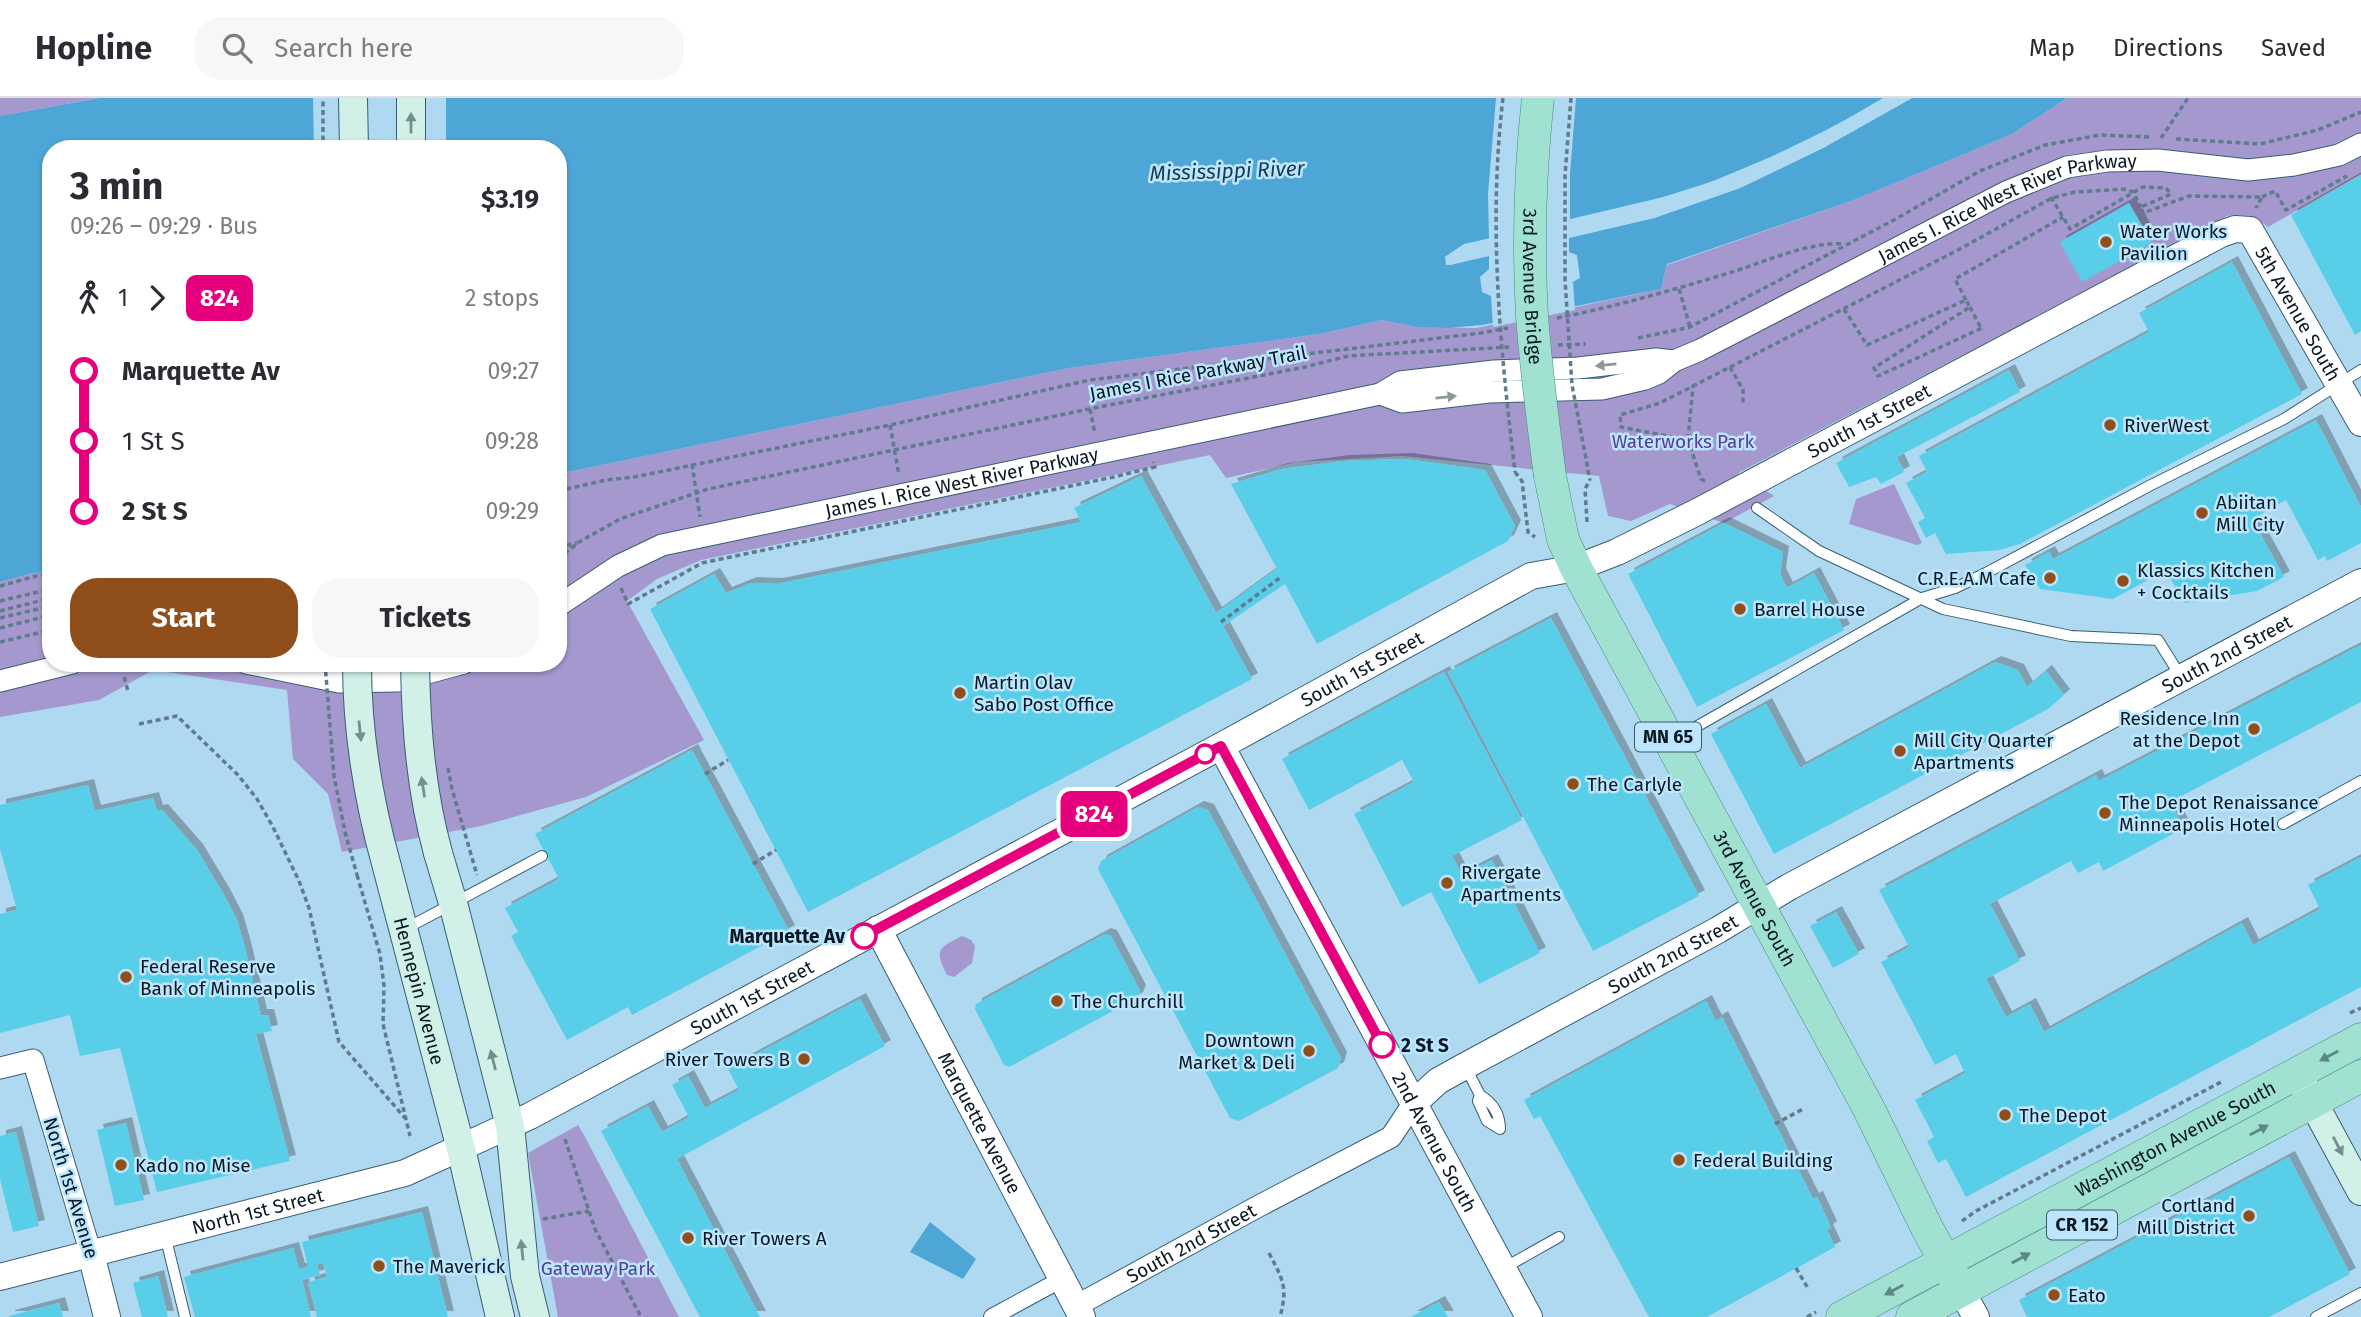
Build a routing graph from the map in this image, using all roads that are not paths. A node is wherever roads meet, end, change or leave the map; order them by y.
1 (353, 98) edge
2 (411, 98) edge
3 (1538, 98) edge
4 (354, 140) edge
5 (411, 140) edge
6 (2361, 144) edge
7 (2221, 234) joint
8 (2361, 370) edge
9 (2339, 384) junction
10 (2361, 423) edge
11 (1550, 476) joint
12 (1757, 508) dead end
13 (1576, 568) junction
14 (2361, 582) edge
15 (1922, 598) junction
16 (567, 600) edge
17 (42, 670) edge
18 (290, 672) edge
19 (357, 672) edge
20 (415, 672) edge
21 (431, 672) edge
22 (2183, 679) junction
23 (0, 681) edge
24 (1670, 741) junction
25 (1221, 746) junction
26 (2361, 781) edge
27 (2283, 824) dead end
28 (542, 856) dead end
29 (453, 903) junction
30 (1761, 905) junction
31 (877, 929) junction
32 (403, 930) junction
33 (2355, 1027) edge
34 (1465, 1066) junction
35 (0, 1068) edge
36 (2297, 1074) junction
37 (2361, 1076) edge
38 (1480, 1095) dead end
39 (2314, 1102) junction
40 (1413, 1104) junction
41 (510, 1126) junction
42 (461, 1149) junction
43 (2361, 1191) edge
44 (165, 1235) junction
45 (1559, 1237) dead end
46 (91, 1254) junction
47 (1945, 1261) junction
48 (1504, 1268) junction
49 (0, 1277) edge
50 (1062, 1279) junction
51 (2361, 1293) edge
52 (1969, 1304) edge
53 (1079, 1312) edge
54 (107, 1317) edge
55 (185, 1317) edge
56 (499, 1317) edge
57 (535, 1317) edge
58 (992, 1317) edge
59 (1529, 1317) edge
60 (1842, 1317) edge
61 (1912, 1317) edge
62 (2316, 1317) edge

1 - 4 main road
5 -> 2 main road
3 - 11 main road, 3rd Avenue Bridge / MN 65, bridge
6 - 16 street, James I. Rice West River Parkway
7 - 9 street, 5th Avenue South
7 - 13 street, South 1st Street, bridge
8 - 9 lane
9 - 10 street, 5th Avenue South
9 - 15 lane
11 - 13 main road, 3rd Avenue South / MN 65
12 - 15 lane
13 - 24 main road, 3rd Avenue South / MN 65
13 - 25 street, South 1st Street
14 - 22 street, South 2nd Street
15 - 22 lane
15 - 24 lane
17 - 23 street
18 - 21 street
19 -> 32 main road, Hennepin Avenue, bridge
29 -> 20 main road, bridge
22 - 30 street, South 2nd Street
24 - 30 main road, 3rd Avenue South / MN 65
25 - 31 street, South 1st Street
25 - 40 street, 2nd Avenue South
26 - 27 lane
28 - 29 lane
29 - 32 lane
41 -> 29 main road
30 - 34 street, South 2nd Street
30 - 47 main road, 3rd Avenue South / MN 65
31 - 41 street, South 1st Street
31 - 50 street, Marquette Avenue
32 - 42 main road, Hennepin Avenue
33 -> 36 main road, Washington Avenue South / CR 152
34 - 38 lane
34 - 40 street, South 2nd Street
35 - 46 street, North 1st Avenue
36 - 39 main road
36 - 47 main road, Washington Avenue South / CR 152
37 - 39 main road, Washington Avenue South / CR 152
39 -> 43 main road
52 -> 39 main road, Washington Avenue South / CR 152
40 - 48 street, 2nd Avenue South
40 - 53 street, South 2nd Street
41 - 42 street, North 1st Street
57 -> 41 main road
42 - 44 street, North 1st Street
42 - 56 main road, Hennepin Avenue
44 - 46 street, North 1st Street
44 - 55 lane
45 - 48 lane
46 - 49 street, North 1st Street
46 - 54 street, North 1st Avenue
47 - 52 main road, 3rd Avenue South / MN 65
47 -> 60 main road, Washington Avenue South / CR 152
48 - 59 street, 2nd Avenue South
50 - 53 street, Marquette Avenue
50 - 58 street
51 - 62 lane
52 - 61 main road, Washington Avenue South / CR 152

